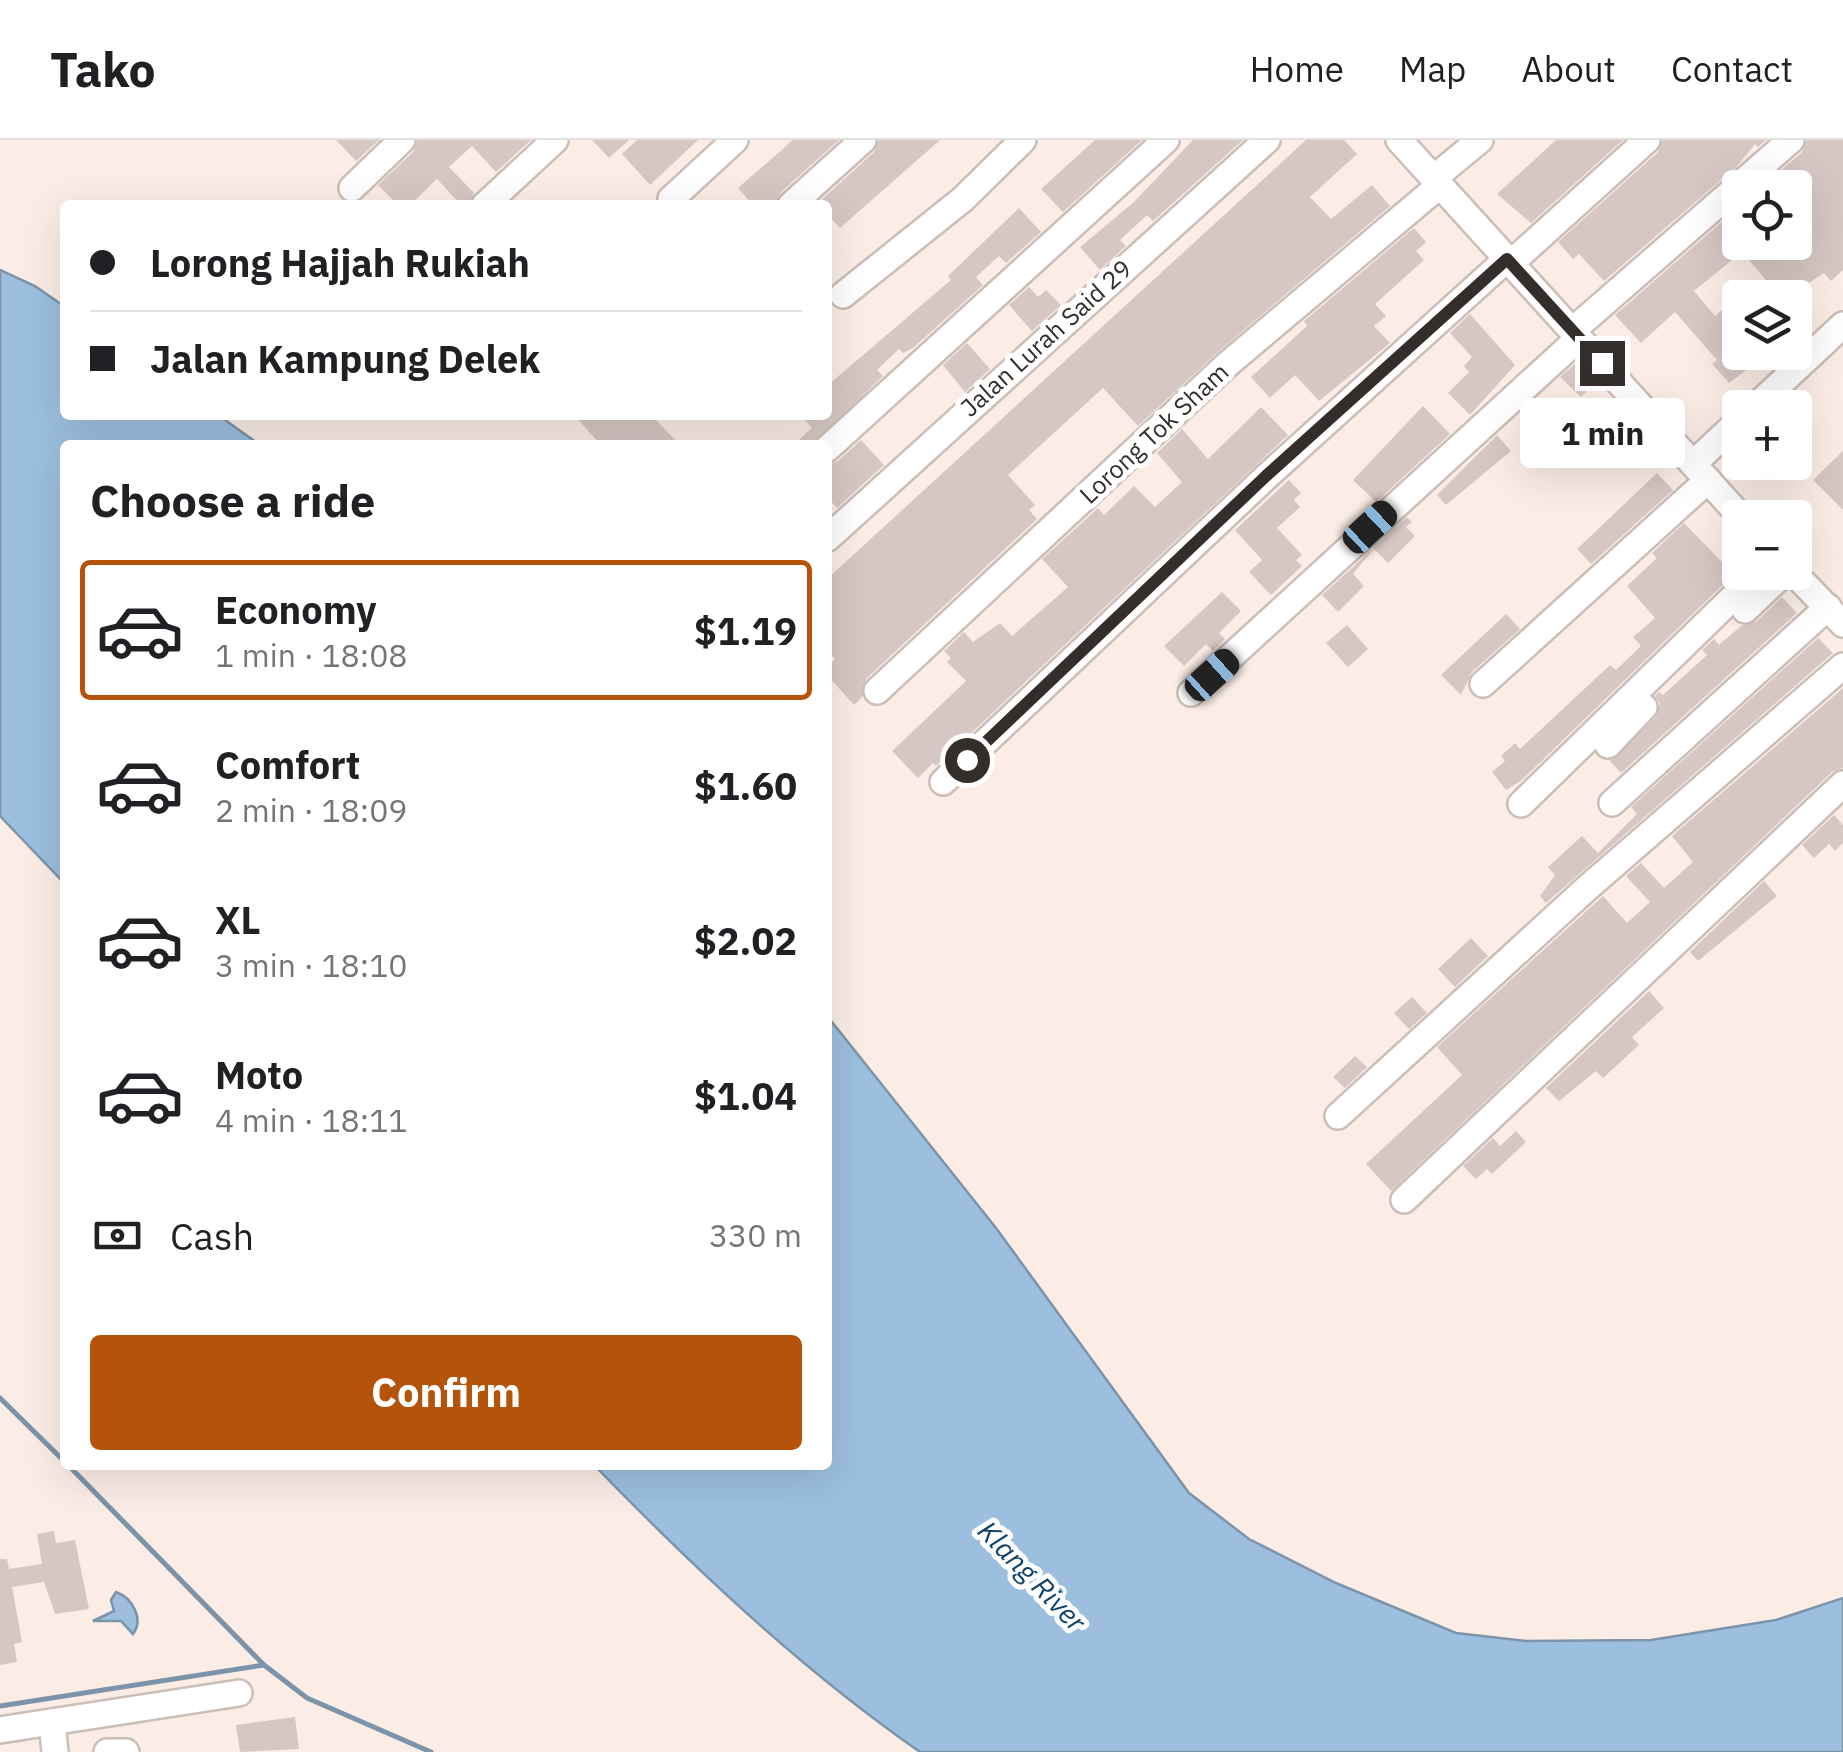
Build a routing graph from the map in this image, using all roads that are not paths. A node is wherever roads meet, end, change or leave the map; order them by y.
1 (402, 140) edge
2 (555, 140) edge
3 (735, 140) edge
4 (863, 140) edge
5 (1023, 140) edge
6 (1166, 140) edge
7 (1266, 140) edge
8 (1399, 140) edge
9 (1480, 140) edge
10 (1647, 140) edge
11 (1791, 140) edge
12 (1437, 182) junction
13 (352, 188) dead end
14 (671, 199) dead end
15 (491, 200) edge
16 (797, 200) edge
17 (1509, 261) junction
18 (843, 295) dead end
19 (1843, 326) edge
20 (1576, 335) junction
21 (1774, 390) edge
22 (832, 444) edge
23 (1722, 444) edge
24 (1701, 472) junction
25 (1726, 500) edge
26 (832, 534) edge
27 (1741, 590) edge
28 (1766, 590) edge
29 (1810, 590) edge
30 (1835, 616) edge
31 (1843, 666) edge
32 (1483, 684) dead end
33 (877, 690) dead end
34 (1191, 693) dead end
35 (1608, 744) dead end
36 (942, 782) dead end
37 (1843, 784) edge
38 (1612, 803) dead end
39 (1521, 804) dead end
40 (1338, 1116) dead end
41 (1404, 1200) dead end
42 (239, 1693) dead end
43 (52, 1722) junction
44 (0, 1730) edge
45 (56, 1752) edge
46 (107, 1752) edge
47 (126, 1752) edge

1 - 13 street
2 - 15 street
3 - 14 street
4 - 16 street
5 - 18 street
6 - 22 street
7 - 26 street, Jalan Lurah Said 29
8 - 12 street
9 - 12 street, Lorong Tok Sham
10 - 17 street
11 - 20 street
12 - 17 street
12 - 33 street, Lorong Tok Sham
17 - 20 street
17 - 36 street
19 - 21 street
20 - 24 street
20 - 34 street
23 - 24 street
24 - 25 street
24 - 32 street
27 - 39 street
28 - 35 street
29 - 30 street
30 - 38 street
31 - 40 street
37 - 41 street
42 - 43 street
43 - 44 street
43 - 45 street
46 - 47 street

